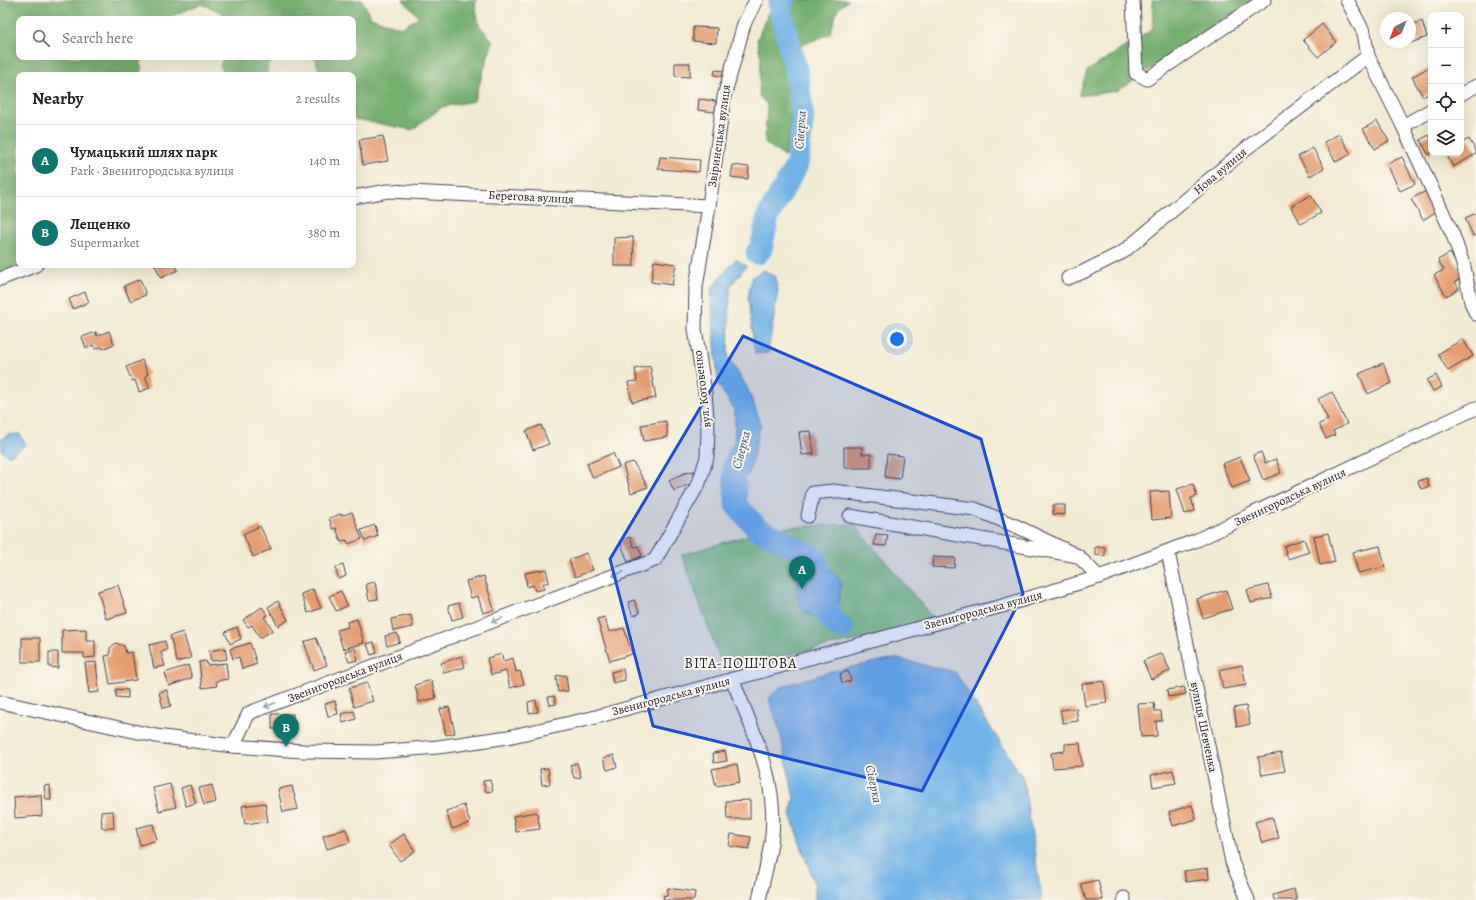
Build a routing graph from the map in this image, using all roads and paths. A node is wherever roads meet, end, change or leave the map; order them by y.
1 (756, 0) edge
2 (1133, 0) edge
3 (1264, 0) edge
4 (1347, 0) edge
5 (1368, 56) junction
6 (1476, 86) edge
7 (1464, 92) edge
8 (1428, 112) edge
9 (1403, 126) junction
10 (356, 196) edge
11 (709, 206) junction
12 (28, 268) edge
13 (1068, 278) dead end
14 (0, 279) edge
15 (1476, 314) edge
16 (1476, 408) edge
17 (808, 516) dead end
18 (850, 516) dead end
19 (1168, 552) junction
20 (1078, 556) junction
21 (655, 560) joint
22 (1099, 577) junction
23 (732, 679) junction
24 (0, 702) edge
25 (232, 746) junction
26 (759, 900) edge
27 (1248, 900) edge

1 - 11 street, Звіринецька вулиця
2 - 3 street
4 - 5 street
5 - 9 street
5 - 13 street, Нова вулиця
6 - 7 street
8 - 9 street
9 - 15 street
10 - 11 street, Берегова вулиця
11 - 21 street, вул. Котовенко
12 - 14 street
16 - 19 street, Звенигородська вулиця
17 - 20 street
18 - 20 street
19 - 22 street, Звенигородська вулиця
19 - 27 street, вулиця Шевченка
20 - 22 street
21 -> 25 street, Звенигородська вулиця
22 - 23 street, Звенигородська вулиця
23 - 25 street, Звенигородська вулиця
23 - 26 street
24 - 25 street, Звенигородська вулиця

